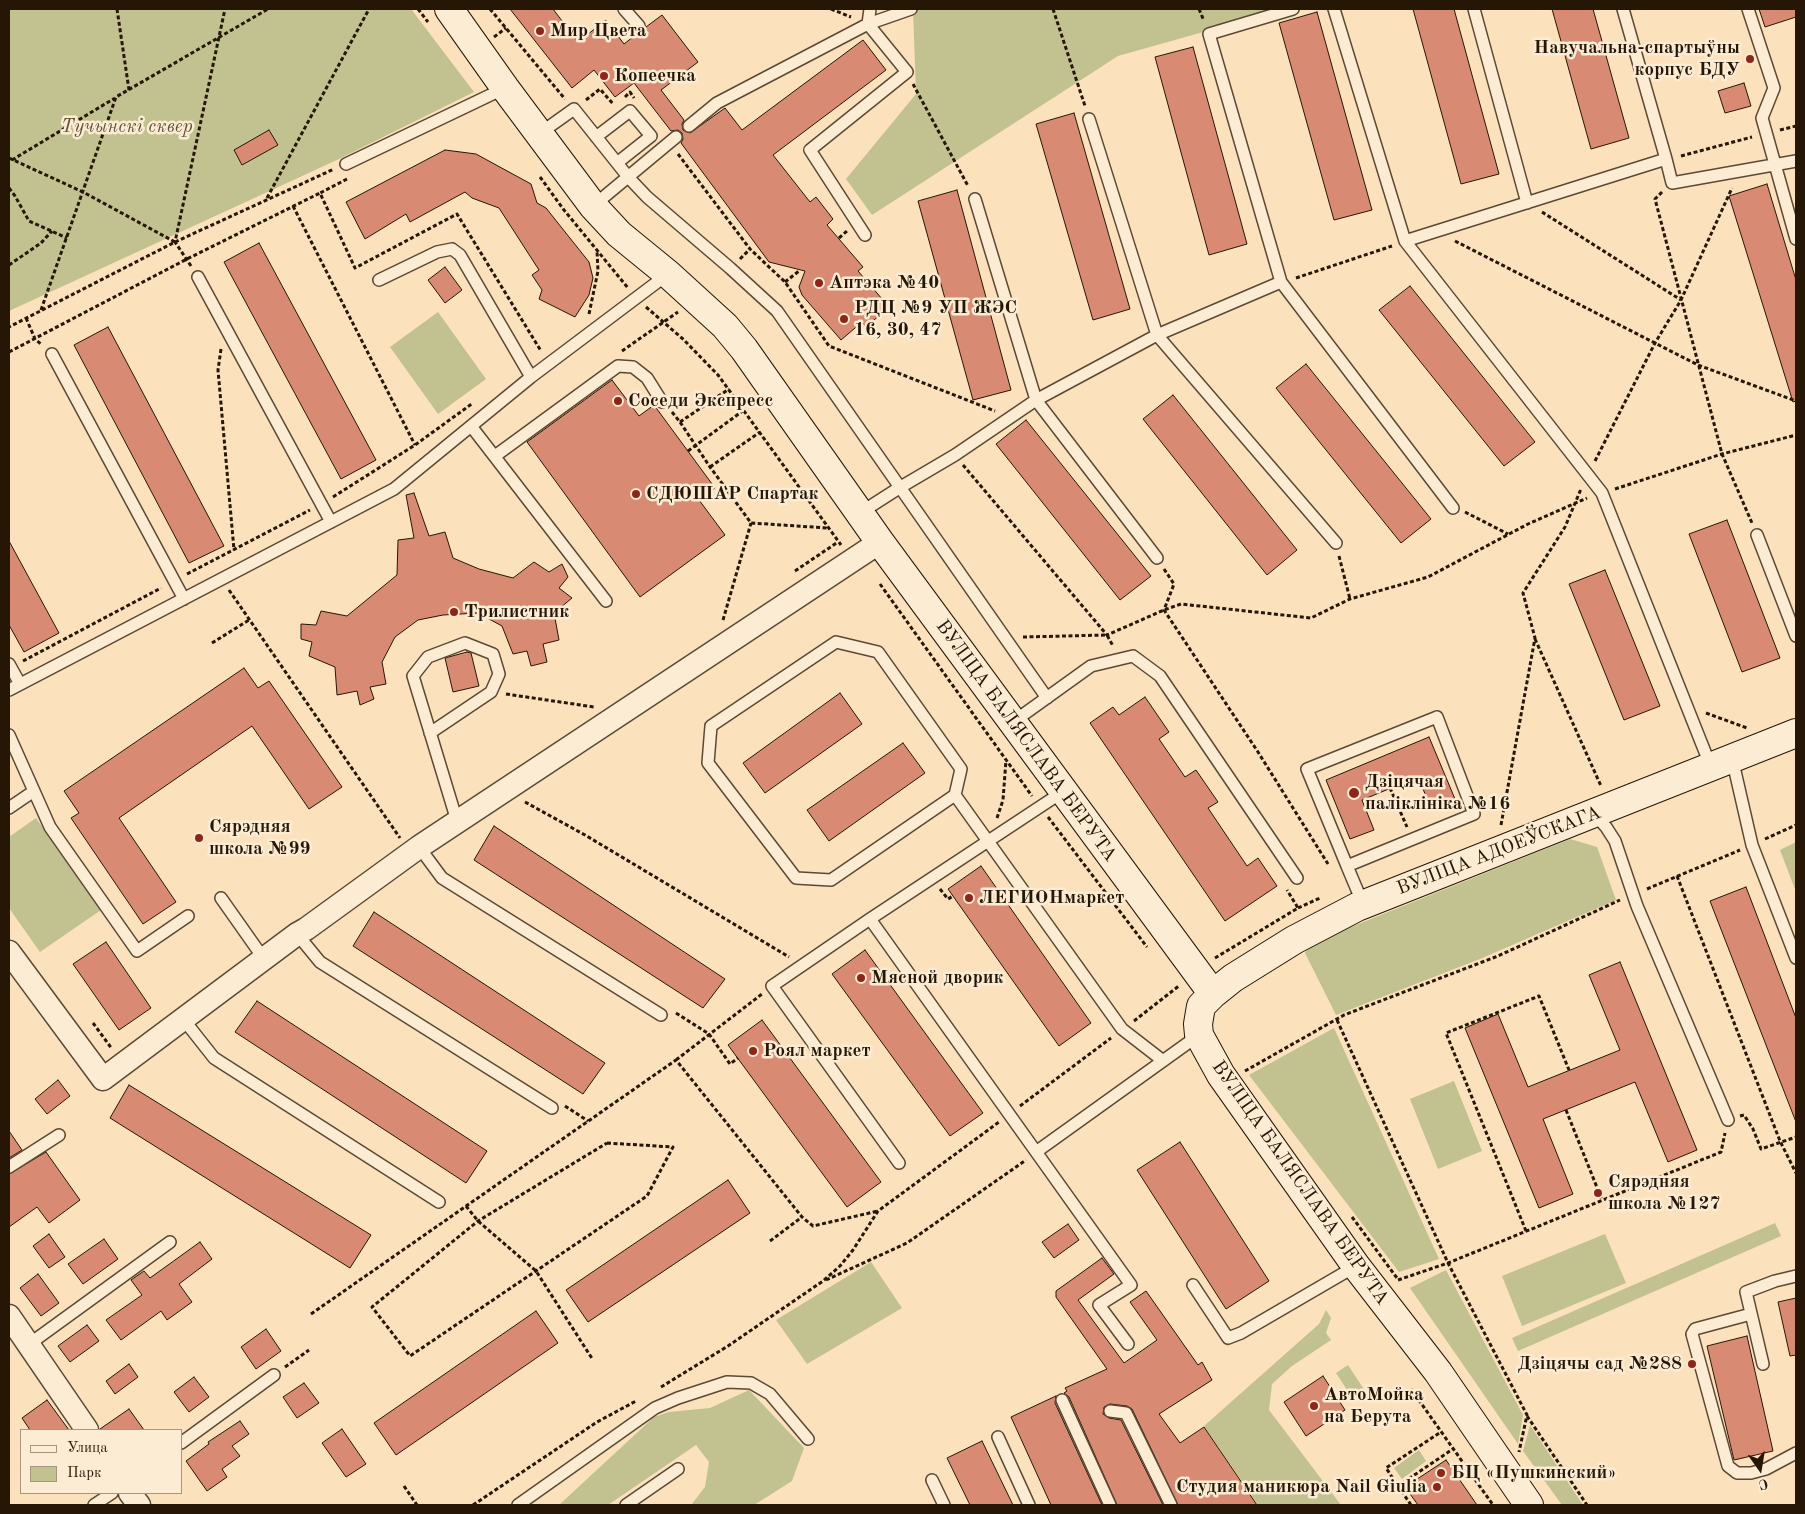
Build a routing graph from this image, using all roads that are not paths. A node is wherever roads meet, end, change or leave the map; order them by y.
1 (624, 9) edge
2 (870, 9) edge
3 (910, 9) edge
4 (1294, 9) edge
5 (1334, 9) edge
6 (1474, 9) edge
7 (1623, 9) edge
8 (1748, 9) edge
9 (439, 16) edge
10 (868, 24) junction
11 (639, 26) dead end
12 (505, 88) junction
13 (1089, 119) road end
14 (689, 126) dead end
15 (539, 134) junction
16 (596, 137) junction
17 (673, 140) road end
18 (1666, 159) junction
19 (1796, 161) edge
20 (617, 163) junction
21 (346, 164) road end
22 (1774, 165) junction
23 (629, 178) junction
24 (975, 199) road end
25 (1527, 203) junction
26 (593, 206) junction
27 (865, 234) dead end
28 (1796, 239) edge
29 (1405, 241) junction
30 (668, 274) junction
31 (198, 277) dead end
32 (379, 280) dead end
33 (1281, 282) junction
34 (1157, 334) junction
35 (52, 354) dead end
36 (530, 377) junction
37 (1036, 400) junction
38 (662, 402) road end
39 (471, 426) junction
40 (495, 456) junction
41 (899, 488) junction
42 (1453, 508) road end
43 (860, 513) junction
44 (331, 522) junction
45 (1757, 536) road end
46 (880, 542) junction
47 (1336, 543) road end
48 (1157, 558) road end
49 (184, 599) junction
50 (606, 601) dead end
51 (1796, 636) edge
52 (9, 664) edge
53 (20, 684) junction
54 (9, 690) edge
55 (1047, 698) junction
56 (1013, 722) junction
57 (430, 733) junction
58 (1796, 733) edge
59 (9, 734) edge
60 (1721, 763) junction
61 (34, 791) junction
62 (1064, 791) junction
63 (955, 795) junction
64 (9, 808) edge
65 (1594, 814) junction
66 (457, 822) junction
67 (988, 842) junction
68 (409, 843) junction
69 (1347, 866) junction
70 (1297, 878) road end
71 (221, 898) dead end
72 (1363, 904) junction
73 (188, 916) dead end
74 (870, 919) junction
75 (296, 934) junction
76 (9, 952) edge
77 (1796, 958) edge
78 (264, 959) junction
79 (1213, 994) junction
80 (664, 1012) road end
81 (184, 1020) junction
82 (1199, 1034) junction
83 (1162, 1060) junction
84 (557, 1106) road end
85 (1728, 1120) road end
86 (59, 1135) dead end
87 (1036, 1152) junction
88 (899, 1163) dead end
89 (9, 1167) edge
90 (439, 1202) dead end
91 (170, 1242) dead end
92 (1356, 1266) junction
93 (1796, 1276) edge
94 (1193, 1285) dead end
95 (1751, 1314) junction
96 (9, 1316) edge
97 (28, 1344) junction
98 (1128, 1344) dead end
99 (1763, 1364) dead end
100 (274, 1375) road end
101 (1062, 1400) dead end
102 (1110, 1411) dead end
103 (86, 1429) edge
104 (998, 1437) dead end
105 (808, 1439) dead end
106 (182, 1442) edge
107 (1796, 1453) edge
108 (678, 1469) dead end
109 (932, 1480) dead end
110 (110, 1494) edge
111 (131, 1494) edge
112 (94, 1505) edge
113 (139, 1505) edge
114 (518, 1505) edge
115 (626, 1505) edge
116 (944, 1505) edge
117 (1029, 1505) edge
118 (1110, 1505) edge
119 (1171, 1505) edge
120 (1529, 1505) edge

1 - 11 lane
2 - 10 lane
3 - 10 lane
4 - 33 lane
5 - 29 lane
6 - 25 lane
7 - 18 lane
8 - 22 lane
9 - 12 street, ВУЛІЦА БАЛЯСЛАВА БЕРУТА
10 - 14 lane
10 - 27 lane
12 - 15 street, ВУЛІЦА БАЛЯСЛАВА БЕРУТА
12 - 21 lane
13 - 34 lane
15 - 16 lane
15 - 26 street, ВУЛІЦА БАЛЯСЛАВА БЕРУТА
16 - 20 lane
16 - 20 lane
17 - 23 lane
18 - 22 lane
18 - 25 lane
19 - 22 lane
20 - 23 lane
22 - 28 lane
23 - 26 lane
23 - 41 lane
24 - 37 lane
25 - 29 lane
26 - 30 street, ВУЛІЦА БАЛЯСЛАВА БЕРУТА
29 - 60 lane
30 - 36 lane
30 - 43 street, ВУЛІЦА БАЛЯСЛАВА БЕРУТА
31 - 44 lane
32 - 36 lane
33 - 34 lane
33 - 42 lane
34 - 37 lane
34 - 47 lane
35 - 49 lane
36 - 39 lane
37 - 41 lane
37 - 48 lane
38 - 40 lane
39 - 40 lane
39 - 44 lane
40 - 50 lane
41 - 43 lane
41 - 55 lane
43 - 46 street, ВУЛІЦА БАЛЯСЛАВА БЕРУТА
44 - 49 lane
45 - 51 lane
46 - 56 street, ВУЛІЦА БАЛЯСЛАВА БЕРУТА
46 - 66 street
49 - 53 lane
52 - 53 lane
53 - 54 lane
55 - 56 lane
55 - 70 lane
56 - 62 street, ВУЛІЦА БАЛЯСЛАВА БЕРУТА
57 - 57 lane
57 - 66 lane
58 - 60 street, ВУЛІЦА АДОЕЎСКАГА
59 - 61 lane
60 - 65 street, ВУЛІЦА АДОЕЎСКАГА
60 - 77 lane
61 - 64 lane
61 - 73 lane
62 - 67 lane
62 - 79 street, ВУЛІЦА БАЛЯСЛАВА БЕРУТА
63 - 63 lane
63 - 67 lane
65 - 72 street, ВУЛІЦА АДОЕЎСКАГА
65 - 85 lane
66 - 68 street
67 - 74 lane
67 - 83 lane
68 - 75 street
68 - 80 lane
69 - 69 lane
69 - 72 lane
71 - 78 lane
72 - 79 street, ВУЛІЦА АДОЕЎСКАГА
74 - 87 lane
74 - 88 lane
75 - 78 street
75 - 84 lane
76 - 81 street
78 - 81 street
79 - 82 street, ВУЛІЦА БАЛЯСЛАВА БЕРУТА
81 - 90 lane
82 - 83 lane
82 - 92 street, ВУЛІЦА БАЛЯСЛАВА БЕРУТА
83 - 87 lane
86 - 89 lane
87 - 98 lane
91 - 97 lane
92 - 94 lane
92 - 120 street, ВУЛІЦА БАЛЯСЛАВА БЕРУТА
93 - 95 lane
95 - 99 lane
95 - 107 lane
96 - 97 street
97 - 103 street
100 - 106 lane
101 - 118 lane
102 - 119 lane
104 - 117 lane
105 - 114 lane
108 - 115 lane
109 - 116 lane
110 - 112 lane
111 - 113 street

